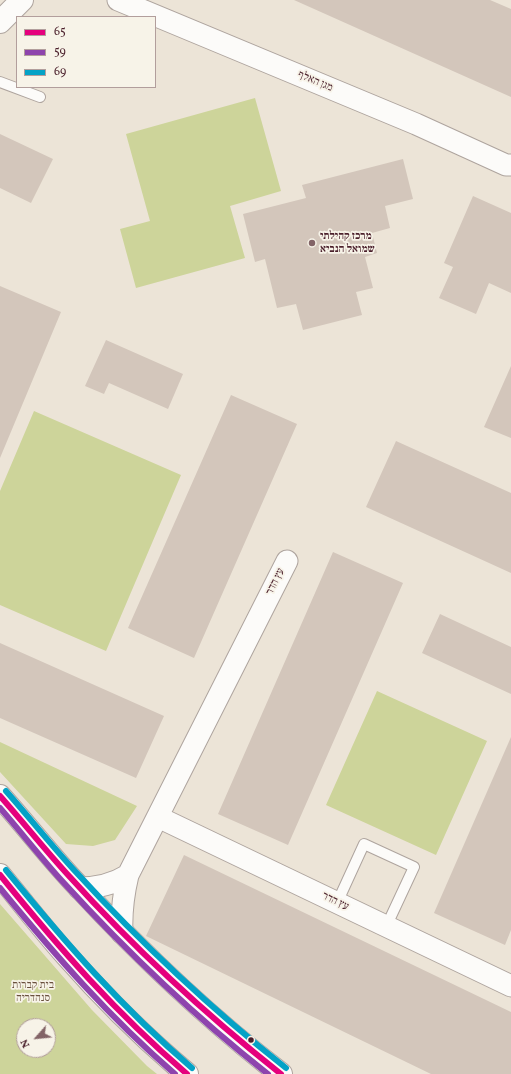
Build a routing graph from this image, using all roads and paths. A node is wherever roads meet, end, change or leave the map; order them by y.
1 (22, 0) edge
2 (118, 0) edge
3 (0, 22) edge
4 (0, 82) edge
5 (40, 98) dead end
6 (511, 165) edge
7 (287, 561) dead end
8 (0, 796) edge
9 (158, 818) junction
10 (0, 875) edge
11 (128, 875) junction
12 (79, 888) junction
13 (337, 903) junction
14 (386, 927) junction
15 (122, 933) junction
16 (511, 986) edge
17 (187, 1074) edge
18 (281, 1074) edge

1 - 3 street
2 - 6 street, מגן האלף
4 - 5 lane
7 - 9 street, עץ הדר
8 - 12 street
9 - 11 street, עץ הדר
9 - 13 street, עץ הדר
10 - 17 street
11 - 12 street
11 - 15 street, עץ הדר
12 - 15 street
13 - 14 street, עץ הדר
13 - 14 lane
14 - 16 street, עץ הדר
15 - 18 street

